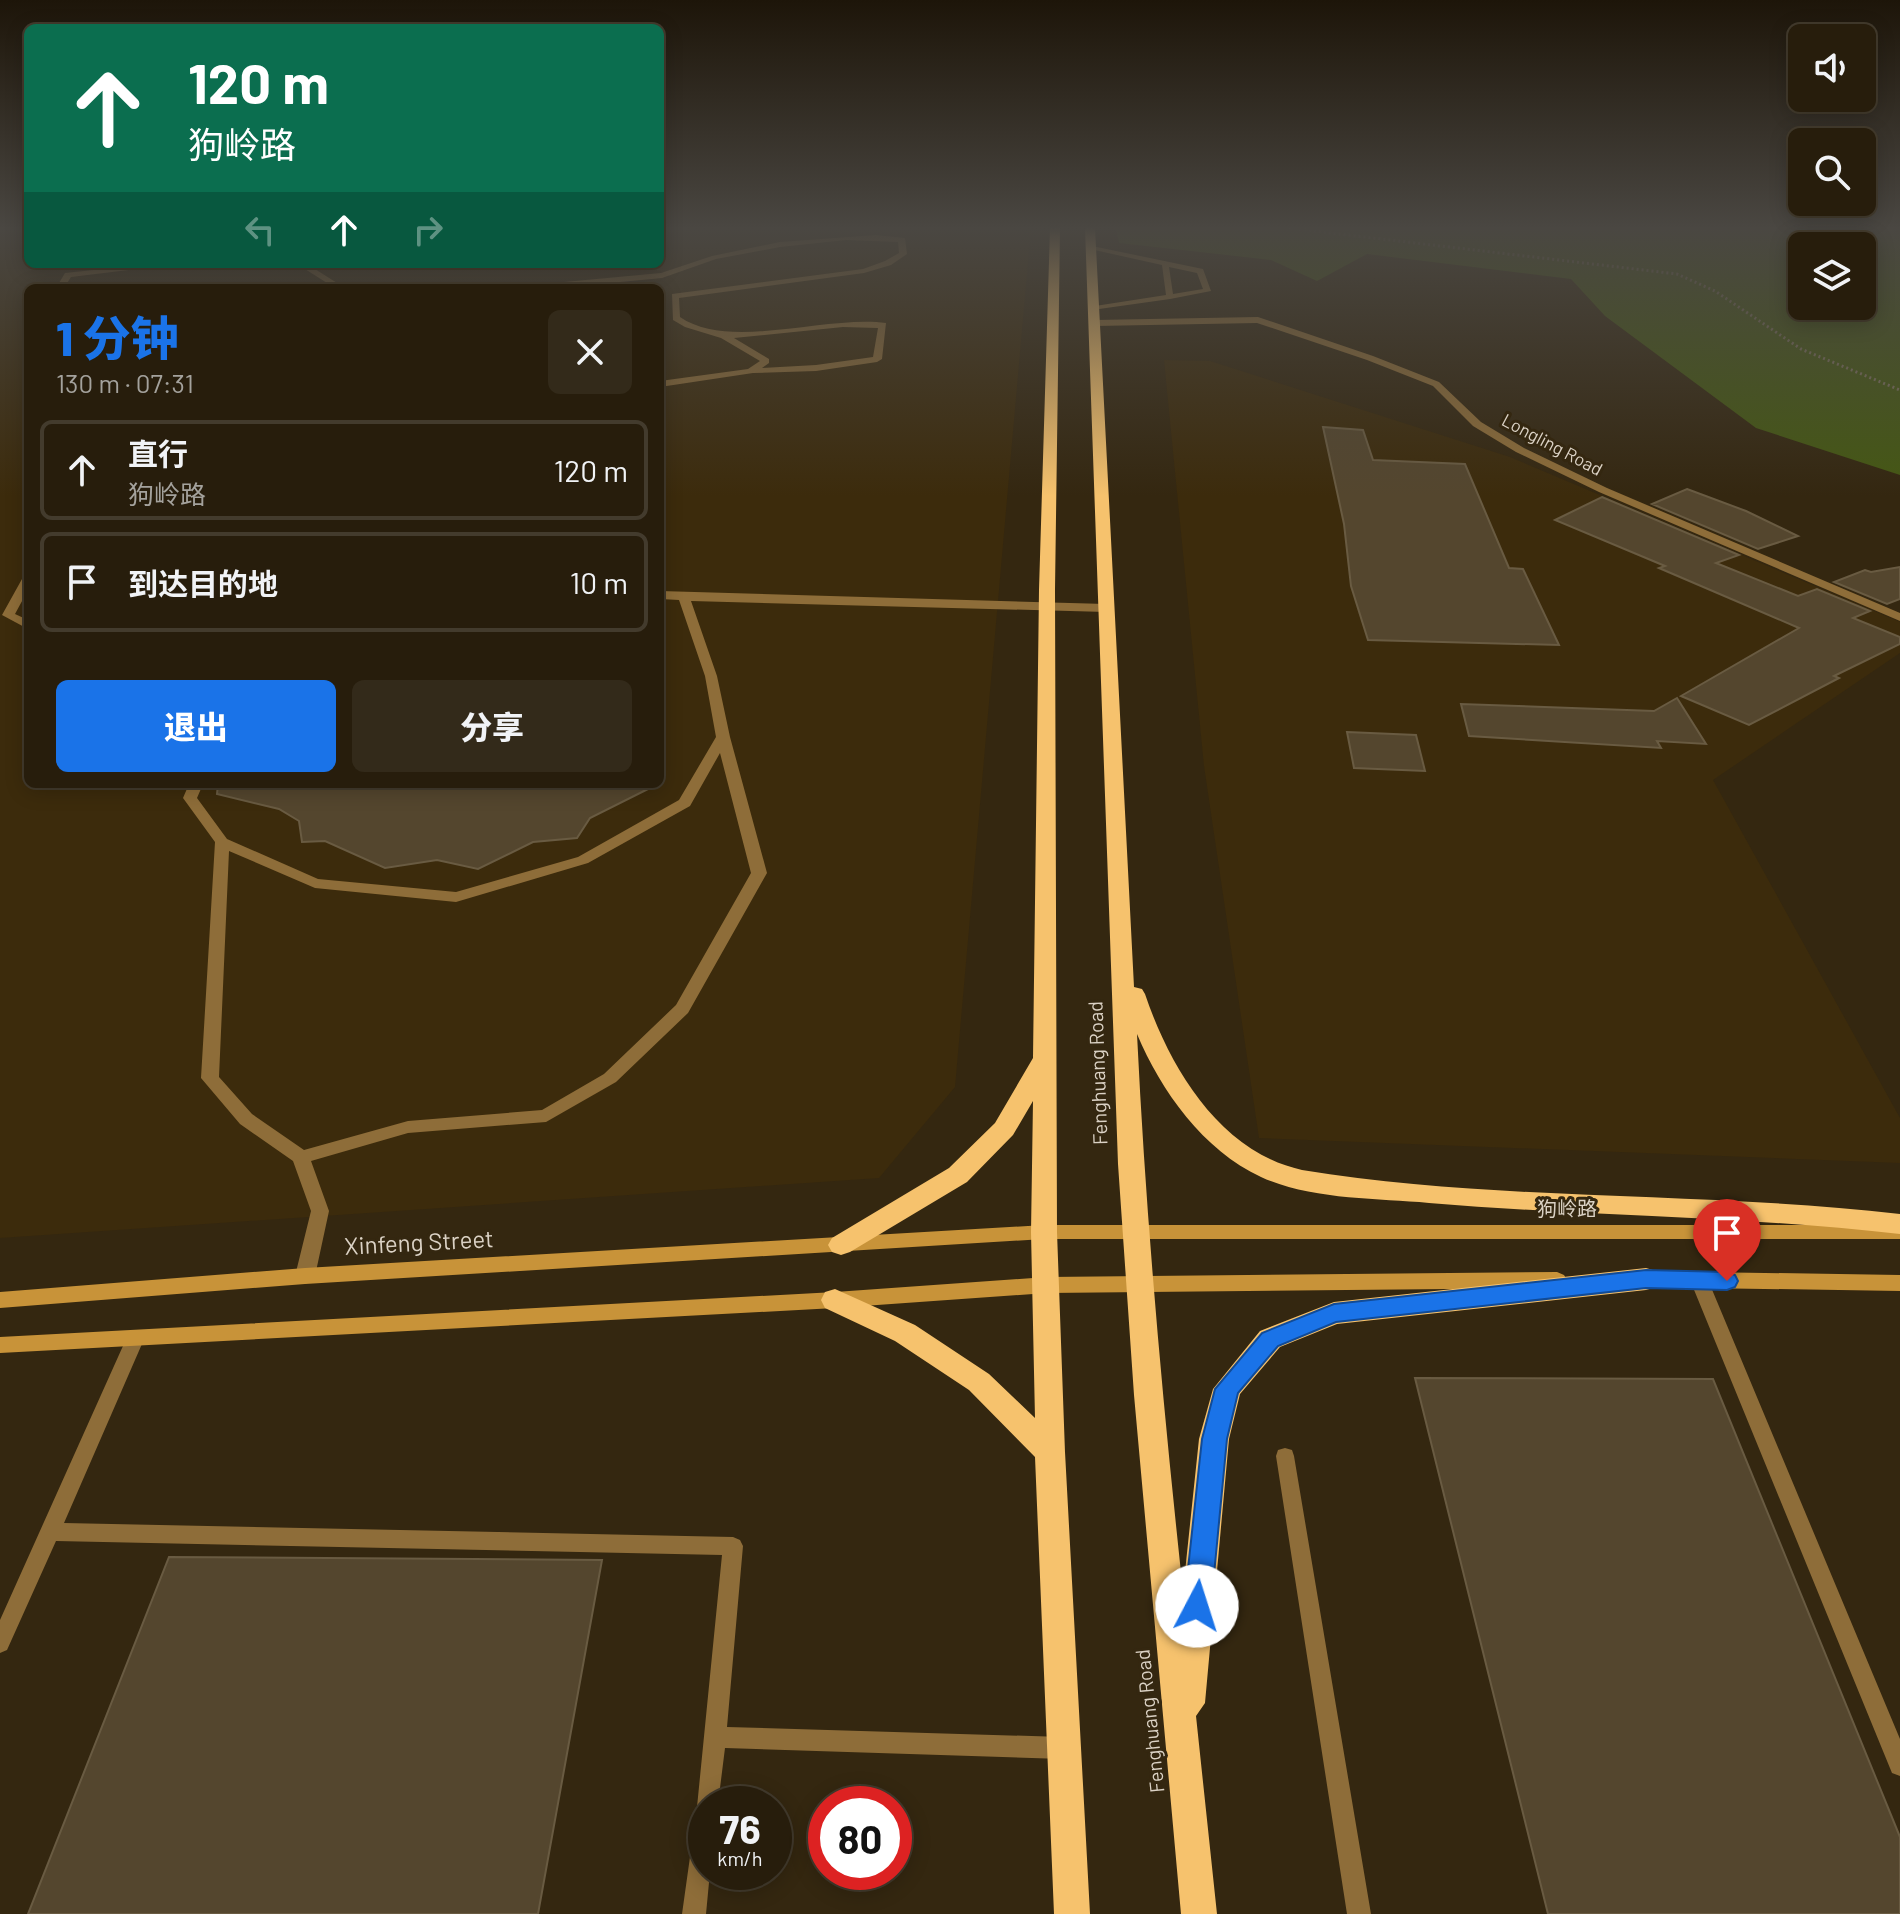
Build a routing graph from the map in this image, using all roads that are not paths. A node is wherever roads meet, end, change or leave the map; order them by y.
1 (676, 317) edge
2 (1068, 317) edge
3 (1095, 317) edge
4 (1149, 317) edge
5 (724, 336) junction
6 (751, 371) junction
7 (664, 383) edge
8 (24, 586) edge
9 (664, 595) edge
10 (684, 597) junction
11 (1047, 607) junction
12 (1106, 608) junction
13 (1900, 617) edge
14 (24, 623) edge
15 (723, 737) junction
16 (194, 788) edge
17 (222, 842) junction
18 (1123, 954) junction
19 (1045, 1057) junction
20 (301, 1157) junction
21 (1900, 1224) edge
22 (1044, 1232) junction
23 (1137, 1232) junction
24 (1900, 1232) edge
25 (841, 1245) junction
26 (305, 1276) junction
27 (1646, 1279) junction
28 (1699, 1280) junction
29 (1140, 1283) junction
30 (1900, 1283) edge
31 (1047, 1285) junction
32 (0, 1300) edge
33 (835, 1300) junction
34 (136, 1337) junction
35 (0, 1345) edge
36 (1050, 1452) junction
37 (1285, 1456) dead end
38 (50, 1532) junction
39 (0, 1643) edge
40 (715, 1737) junction
41 (1064, 1748) junction
42 (1183, 1756) junction
43 (1900, 1765) edge
44 (709, 1786) edge
45 (697, 1890) edge
46 (694, 1914) edge
47 (1072, 1914) edge
48 (1199, 1914) edge
49 (1359, 1914) edge

1 - 5 street
2 - 11 highway
3 - 12 highway, Fenghuang Road
4 - 13 street, Longling Road
5 - 6 street
5 - 6 street
6 - 7 street
8 - 14 street
9 - 10 street
10 - 11 street
10 - 15 street
11 - 12 street
11 - 19 highway
12 - 18 highway, Fenghuang Road
15 - 17 street
15 - 20 street
16 - 17 street
17 - 20 street
18 - 21 highway
18 - 23 highway, Fenghuang Road
19 - 22 highway
19 - 25 highway
20 - 26 street
22 - 23 main road, 狗岭路
22 - 25 main road, Xinfeng Street
22 - 31 highway
23 - 24 main road, 狗岭路
23 - 29 highway, Fenghuang Road
25 - 26 main road, Xinfeng Street
26 - 32 main road, Xinfeng Street
27 - 28 main road
27 - 29 main road
27 - 42 highway
28 - 30 main road
28 - 43 lane
29 - 31 main road
29 - 42 highway, Fenghuang Road
31 - 33 main road
31 - 36 highway
33 - 34 main road
33 - 36 highway
34 - 35 main road
34 - 38 lane
36 - 41 highway
37 - 49 lane
38 - 39 lane
38 - 40 lane
40 - 41 lane
40 - 44 lane
41 - 47 highway
42 - 48 highway, Fenghuang Road
45 - 46 lane

